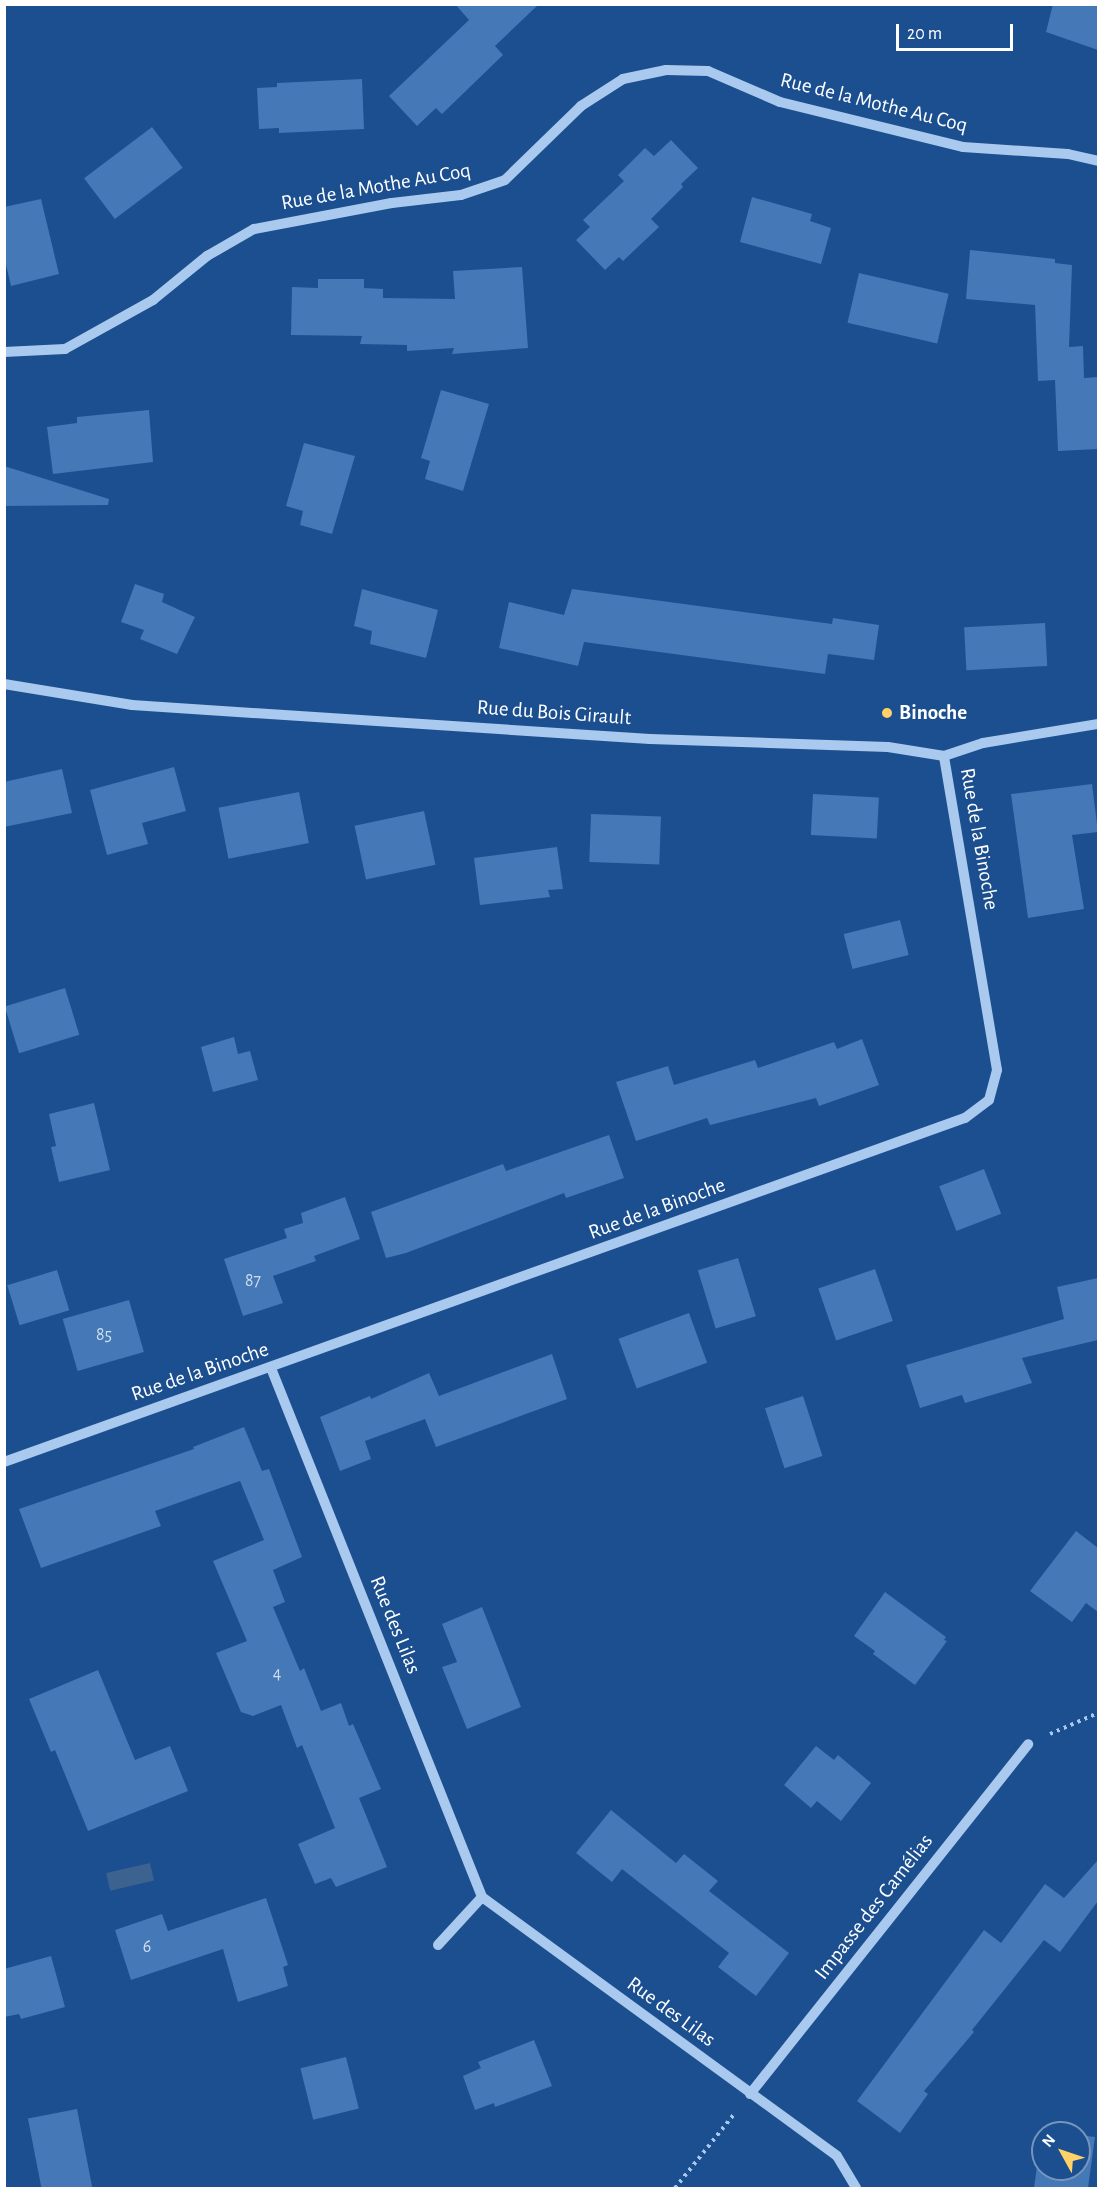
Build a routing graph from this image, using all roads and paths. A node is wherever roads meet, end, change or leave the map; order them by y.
1 (1098, 161) edge
2 (4, 352) edge
3 (4, 684) edge
4 (1098, 724) edge
5 (944, 756) junction
6 (272, 1368) junction
7 (4, 1462) edge
8 (1098, 1713) edge
9 (1028, 1744) joint
10 (482, 1897) junction
11 (438, 1945) dead end
12 (750, 2094) junction
13 (675, 2188) edge
14 (856, 2188) edge

1 - 2 street, Rue de la Mothe Au Coq
3 - 5 street, Rue du Bois Girault
4 - 5 street, Rue du Bois Girault
5 - 6 street, Rue de la Binoche
6 - 7 street, Rue de la Binoche
6 - 10 street, Rue des Lilas
8 - 9 path
9 - 12 street, Impasse des Camélias
10 - 11 street
10 - 12 street, Rue des Lilas
12 - 13 path
12 - 14 street, Rue des Lilas

